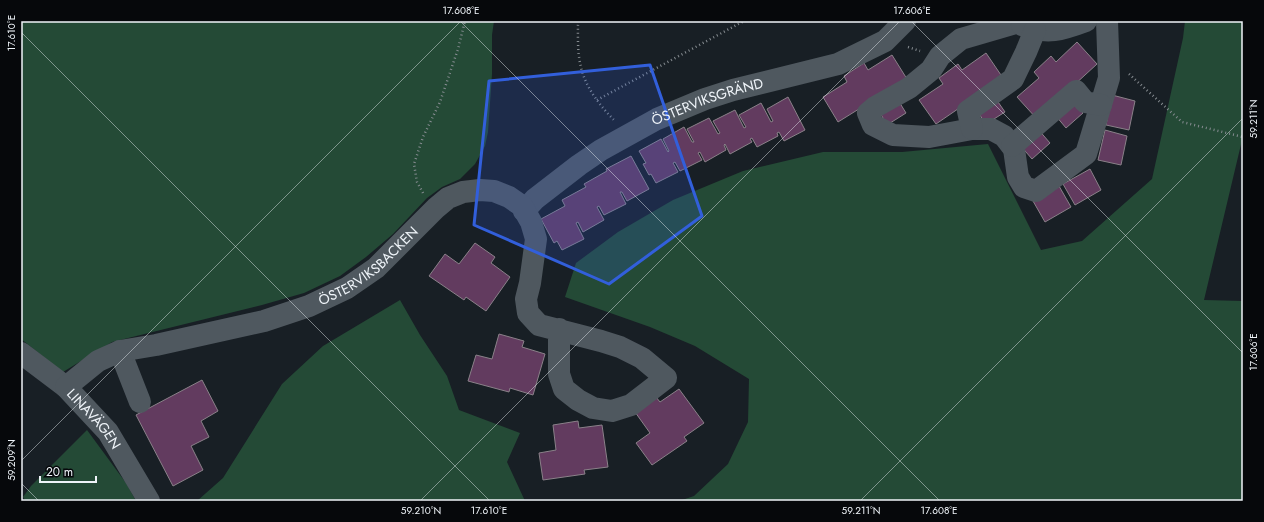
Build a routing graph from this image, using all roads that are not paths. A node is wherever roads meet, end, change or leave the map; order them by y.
1 (905, 21) edge
2 (1086, 21) edge
3 (1107, 21) edge
4 (1022, 25) edge
5 (1101, 105) junction
6 (972, 129) junction
7 (1012, 146) junction
8 (524, 211) junction
9 (560, 329) junction
10 (120, 351) junction
11 (21, 353) edge
12 (66, 387) junction
13 (140, 402) dead end
14 (148, 501) edge

1 - 8 street, ÖSTERVIKSGRÄND
2 - 4 street
3 - 5 street
4 - 6 street
4 - 6 street
5 - 7 street
5 - 7 street
6 - 7 street
8 - 9 street, ÖSTERVIKSBACKEN
8 - 10 street, ÖSTERVIKSBACKEN
9 - 9 street, ÖSTERVIKSBACKEN
10 - 12 street, ÖSTERVIKSBACKEN
10 - 13 street
11 - 12 street, LINAVÄGEN
12 - 14 street, LINAVÄGEN

